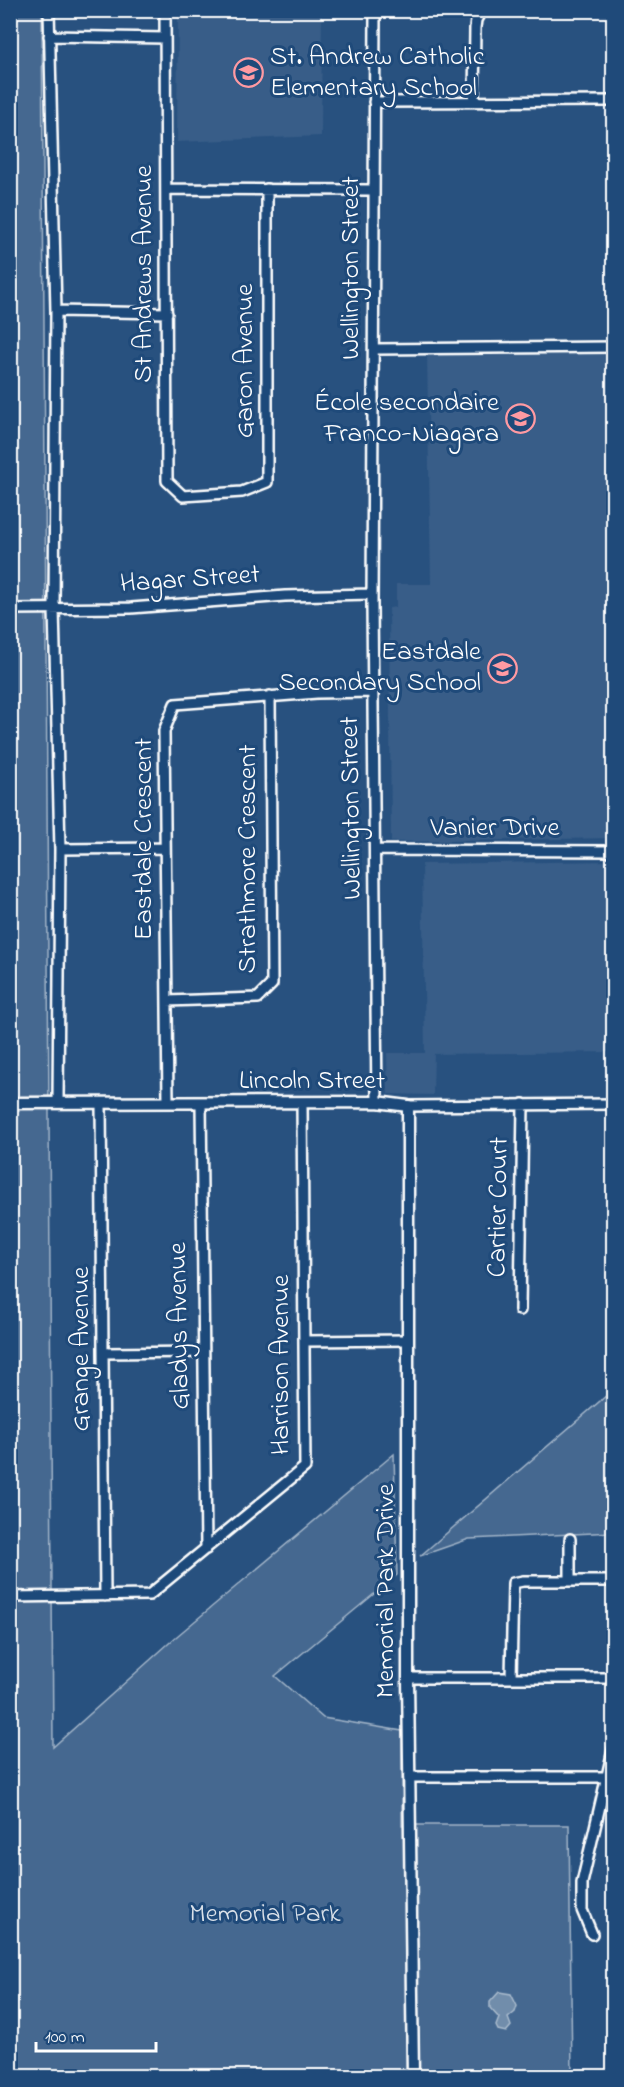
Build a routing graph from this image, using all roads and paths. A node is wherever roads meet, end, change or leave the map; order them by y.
1 (49, 10) edge
2 (165, 10) edge
3 (375, 10) edge
4 (482, 10) edge
5 (49, 36) junction
6 (165, 38) junction
7 (474, 100) junction
8 (614, 101) edge
9 (374, 102) junction
10 (166, 189) junction
11 (267, 189) junction
12 (372, 190) junction
13 (56, 311) junction
14 (167, 314) junction
15 (614, 347) edge
16 (375, 349) junction
17 (218, 494) joint
18 (372, 594) junction
19 (10, 609) edge
20 (54, 609) junction
21 (373, 692) junction
22 (270, 696) junction
23 (165, 848) junction
24 (60, 849) junction
25 (375, 850) junction
26 (614, 850) edge
27 (167, 1001) junction
28 (58, 1102) junction
29 (168, 1102) junction
30 (377, 1102) junction
31 (10, 1103) edge
32 (101, 1103) junction
33 (201, 1103) junction
34 (302, 1103) junction
35 (523, 1104) junction
36 (614, 1104) edge
37 (408, 1106) junction
38 (520, 1310) dead end
39 (408, 1340) junction
40 (305, 1341) junction
41 (202, 1352) junction
42 (104, 1353) junction
43 (570, 1539) dead end
44 (206, 1549) junction
45 (570, 1581) junction
46 (614, 1581) edge
47 (105, 1596) junction
48 (10, 1597) edge
49 (408, 1678) junction
50 (511, 1678) junction
51 (614, 1678) edge
52 (614, 1746) edge
53 (409, 1777) junction
54 (606, 1777) junction
55 (592, 1934) dead end
56 (413, 2076) edge

1 - 5 street
2 - 6 street, St Andrews Avenue
3 - 9 street, Wellington Street
4 - 7 street
5 - 6 street
5 - 13 street
6 - 10 street, St Andrews Avenue
7 - 8 street
7 - 9 street
9 - 12 street, Wellington Street
10 - 11 street
10 - 14 street, St Andrews Avenue
11 - 12 street
11 - 17 street, Garon Avenue
12 - 16 street, Wellington Street
13 - 14 street
13 - 20 street
14 - 17 street, St Andrews Avenue
15 - 16 street
16 - 18 street, Wellington Street
18 - 20 street, Hagar Street
18 - 21 street, Wellington Street
19 - 20 street, Hagar Street
20 - 24 street
21 - 22 street, Eastdale Crescent
21 - 25 street, Wellington Street
22 - 23 street, Eastdale Crescent
22 - 27 street, Strathmore Crescent
23 - 24 street
23 - 27 street, Eastdale Crescent
24 - 28 street
25 - 26 street, Vanier Drive
25 - 30 street, Wellington Street
27 - 29 street, Eastdale Crescent
28 - 31 main road, Lincoln Street
28 - 32 main road, Lincoln Street
29 - 32 main road, Lincoln Street
29 - 33 main road, Lincoln Street
30 - 34 main road, Lincoln Street
30 - 37 main road, Lincoln Street
32 - 42 street, Grange Avenue
33 - 34 main road, Lincoln Street
33 - 41 street, Gladys Avenue
34 - 40 street, Harrison Avenue
35 - 36 street, Lincoln Street
35 - 37 street, Lincoln Street
35 - 38 street, Cartier Court
37 - 39 main road, Memorial Park Drive
39 - 40 street
39 - 49 main road, Memorial Park Drive
40 - 44 street, Harrison Avenue
41 - 42 street
41 - 44 street, Gladys Avenue
42 - 47 street, Grange Avenue
43 - 45 street
44 - 47 street, Harrison Avenue
45 - 46 street
45 - 50 street
47 - 48 street, Harrison Avenue
49 - 50 street
49 - 53 main road, Memorial Park Drive
50 - 51 street
52 - 54 street
53 - 54 street
53 - 56 main road, Memorial Park Drive
54 - 55 street

